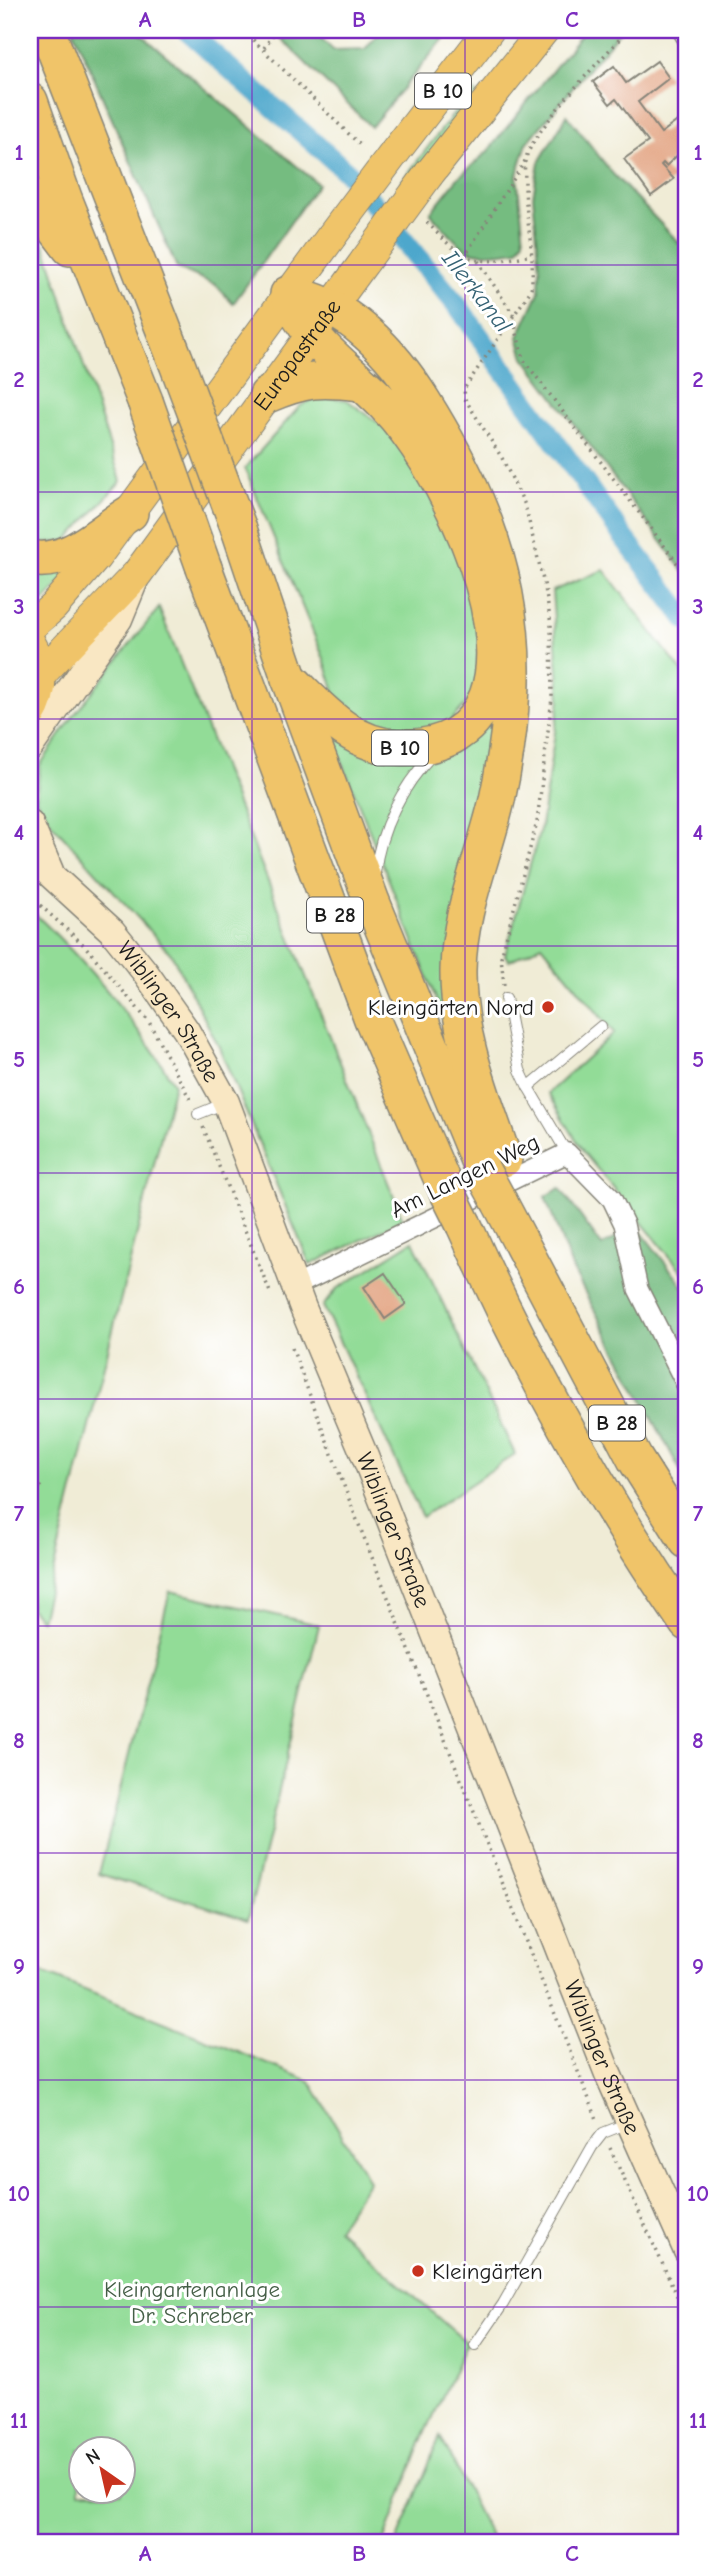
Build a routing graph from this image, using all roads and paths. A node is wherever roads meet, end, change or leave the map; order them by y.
1 (47, 30) edge
2 (243, 30) edge
3 (276, 30) edge
4 (489, 30) edge
5 (544, 30) edge
6 (628, 30) edge
7 (682, 30) edge
8 (687, 38) edge
9 (264, 48) junction
10 (30, 101) edge
11 (360, 145) dead end
12 (525, 161) junction
13 (30, 195) edge
14 (427, 222) dead end
15 (532, 255) junction
16 (464, 257) junction
17 (478, 261) junction
18 (288, 294) junction
19 (103, 298) junction
20 (332, 306) junction
21 (514, 318) junction
22 (311, 335) junction
23 (360, 383) junction
24 (267, 395) junction
25 (502, 458) dead end
26 (130, 513) junction
27 (30, 558) edge
28 (681, 567) junction
29 (687, 568) edge
30 (137, 574) junction
31 (687, 576) edge
32 (30, 627) edge
33 (30, 642) edge
34 (41, 674) junction
35 (289, 678) junction
36 (30, 715) edge
37 (446, 741) junction
38 (30, 747) edge
39 (30, 824) edge
40 (30, 856) edge
41 (52, 876) junction
42 (30, 896) edge
43 (372, 901) junction
44 (506, 998) dead end
45 (601, 1026) dead end
46 (528, 1087) junction
47 (226, 1102) junction
48 (198, 1114) junction
49 (567, 1153) junction
50 (493, 1164) junction
51 (283, 1289) junction
52 (290, 1342) dead end
53 (687, 1386) edge
54 (30, 1476) edge
55 (43, 1490) dead end
56 (687, 1541) edge
57 (687, 1623) edge
58 (629, 2122) junction
59 (603, 2133) junction
60 (687, 2251) edge
61 (687, 2318) edge
62 (475, 2345) dead end

1 - 35 highway, B 10, bridge
2 - 9 path
3 - 9 path
4 - 18 main road, Europastraße / B 10, bridge
5 - 20 main road, Europastraße / B 10, bridge
6 - 12 path
7 - 8 street
9 - 11 path
10 - 19 highway
12 - 15 path
12 - 16 path
13 - 19 highway
14 - 16 path
15 - 17 path
15 - 21 path
16 - 17 path
17 - 21 path
18 - 20 highway
18 - 22 highway, B 10
18 - 26 main road, Europastraße / B 10
19 - 57 highway, B 28, bridge
20 - 22 main road, Europastraße / B 10
20 - 50 highway
21 - 25 path
21 - 28 path
22 - 23 highway, B 10
22 - 24 main road, Europastraße / B 10
23 - 24 highway
23 - 37 highway, B 10
24 - 30 main road, Europastraße / B 10
26 - 27 highway
26 - 32 main road, Europastraße / B 10
28 - 29 path
28 - 31 path
30 - 34 main road, Europastraße / B 10
30 - 38 main road
33 - 34 main road
34 - 36 main road
35 - 37 highway, B 10
35 - 43 highway, B 28
37 - 43 lane
39 - 41 main road
40 - 41 main road, Wiblinger Straße
41 - 47 main road, Wiblinger Straße
42 - 48 path
43 - 50 highway, B 28
44 - 46 lane
45 - 46 lane
46 - 49 lane
47 - 48 lane
47 - 51 main road, Wiblinger Straße
48 - 51 path
49 - 51 street, Am Langen Weg
49 - 53 street, Am Langen Weg
50 - 56 highway, B 28
51 - 58 main road, Wiblinger Straße
52 - 59 path
54 - 55 path
58 - 59 lane
58 - 60 main road, Wiblinger Straße
59 - 61 path
59 - 62 lane

